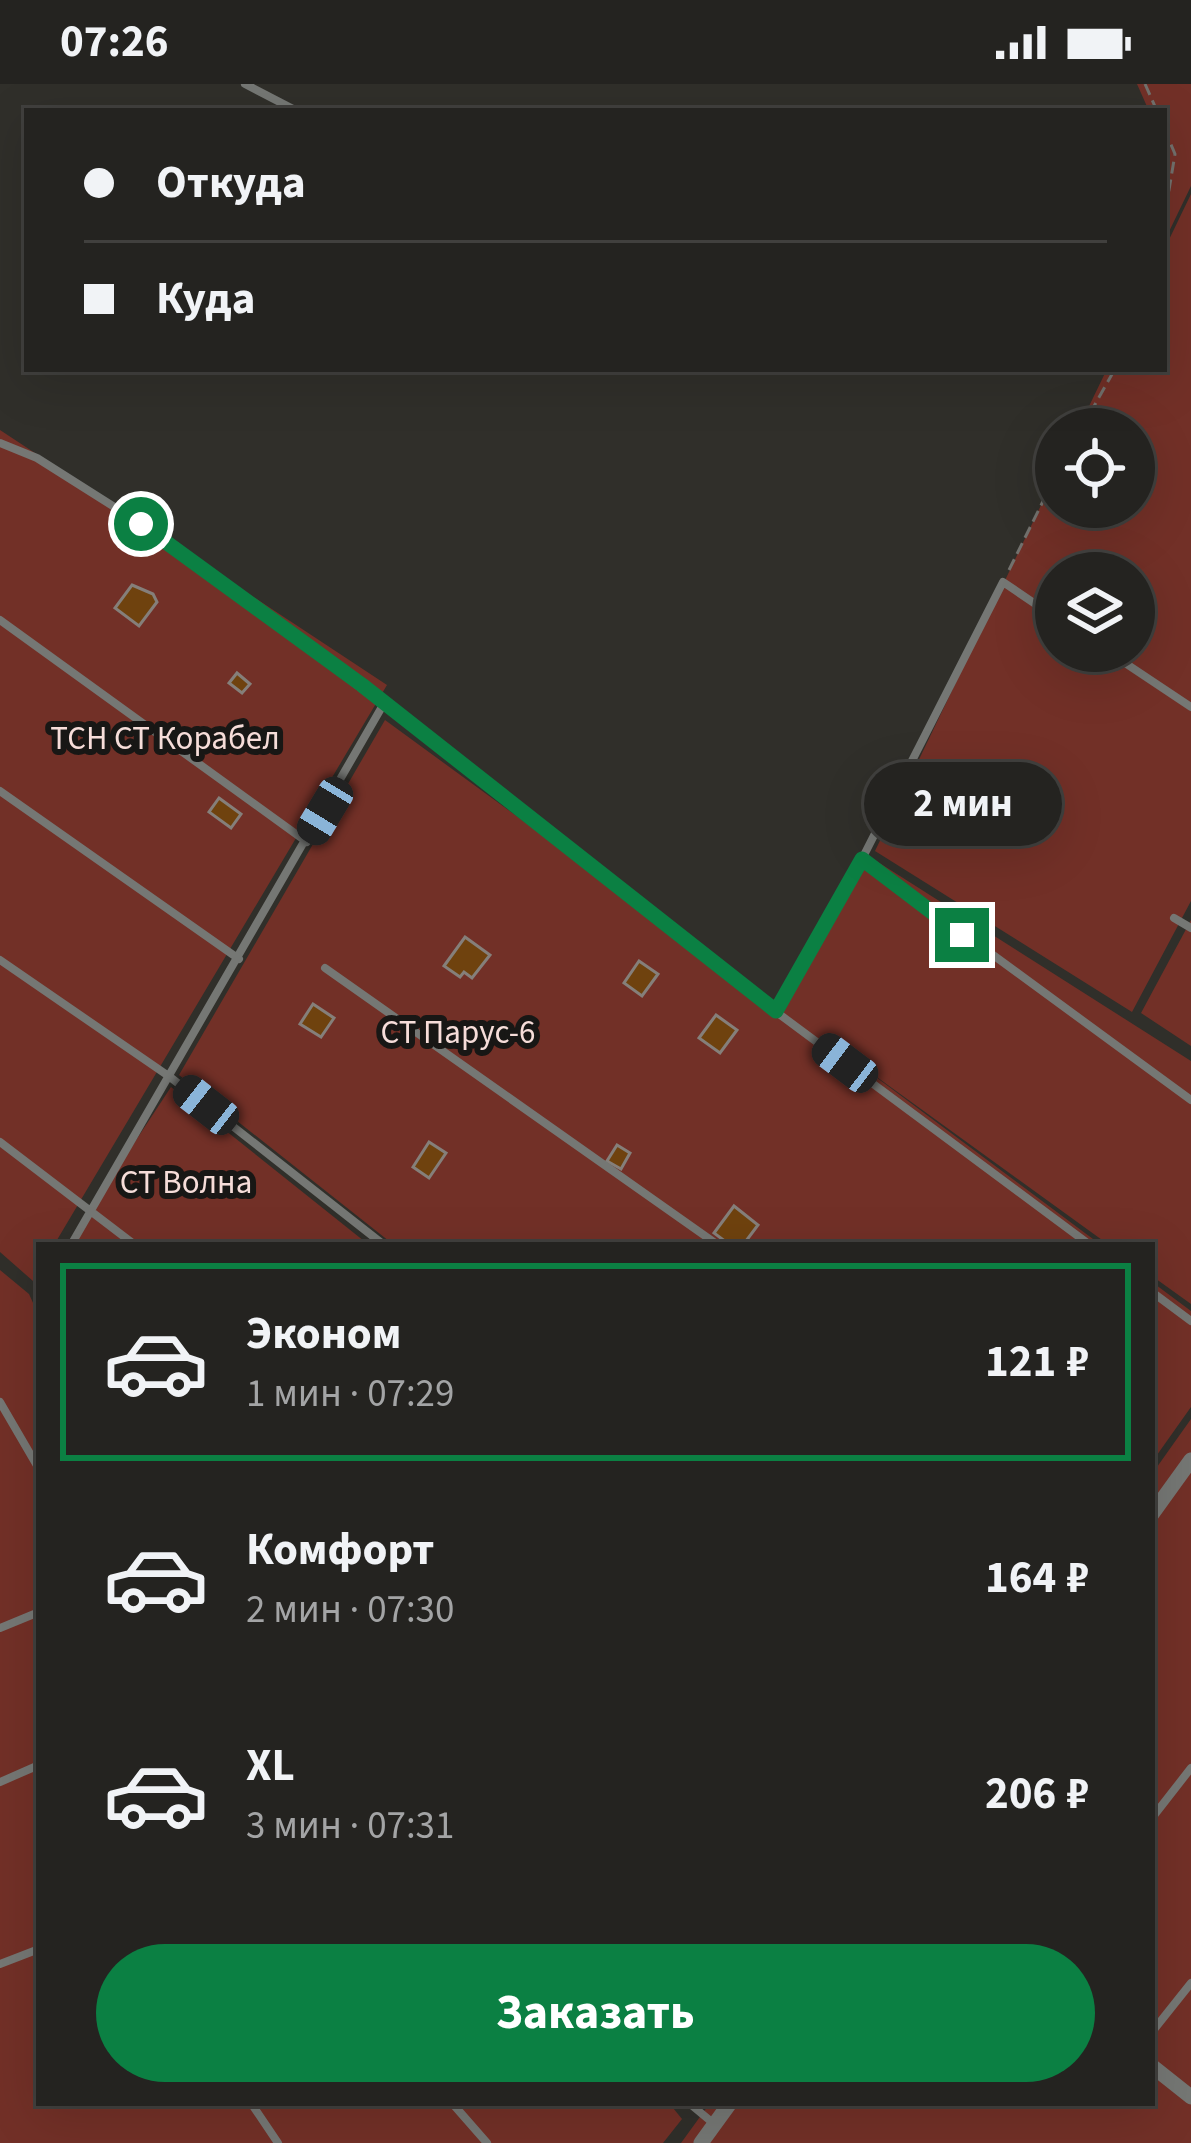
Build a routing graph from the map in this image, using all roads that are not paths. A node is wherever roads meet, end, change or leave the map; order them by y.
1 (244, 84) edge
2 (291, 108) edge
3 (0, 443) edge
4 (1035, 604) edge
5 (0, 620) edge
6 (1138, 672) edge
7 (382, 705) junction
8 (1191, 707) edge
9 (0, 791) edge
10 (307, 842) junction
11 (862, 859) junction
12 (1174, 918) dead end
13 (1191, 928) edge
14 (238, 959) junction
15 (0, 960) edge
16 (325, 968) dead end
17 (776, 1011) junction
18 (170, 1077) junction
19 (1191, 1100) edge
20 (0, 1142) edge
21 (92, 1210) junction
22 (73, 1242) edge
23 (131, 1242) edge
24 (380, 1242) edge
25 (714, 1242) edge
26 (1086, 1242) edge
27 (1155, 1294) edge
28 (1191, 1321) edge
29 (0, 1402) edge
30 (1191, 1460) edge
31 (36, 1464) edge
32 (1155, 1510) edge
33 (36, 1613) edge
34 (0, 1628) edge
35 (36, 1766) edge
36 (1191, 1768) edge
37 (0, 1782) edge
38 (1155, 1814) edge
39 (36, 1950) edge
40 (0, 1964) edge
41 (1191, 1983) edge
42 (1155, 2028) edge
43 (1155, 2068) edge
44 (1191, 2097) edge
45 (253, 2106) edge
46 (455, 2106) edge
47 (693, 2106) edge
48 (728, 2106) edge
49 (715, 2124) junction
50 (278, 2143) edge
51 (487, 2143) edge
52 (701, 2143) edge

1 - 2 lane
3 - 7 lane
4 - 11 lane
5 - 10 lane
6 - 8 lane
7 - 10 lane
7 - 17 lane
9 - 14 lane
10 - 14 lane
11 - 17 lane
11 - 19 lane
12 - 13 lane
14 - 18 lane
15 - 18 lane
16 - 25 lane
17 - 26 lane
18 - 21 lane
18 - 24 lane
20 - 21 lane
21 - 22 lane
21 - 23 lane
27 - 28 lane
29 - 31 lane
30 - 32 street
33 - 34 lane
35 - 37 lane
36 - 38 lane
39 - 40 lane
41 - 42 lane
43 - 44 street
45 - 50 lane
46 - 51 lane
47 - 49 lane
48 - 49 street
49 - 52 street

